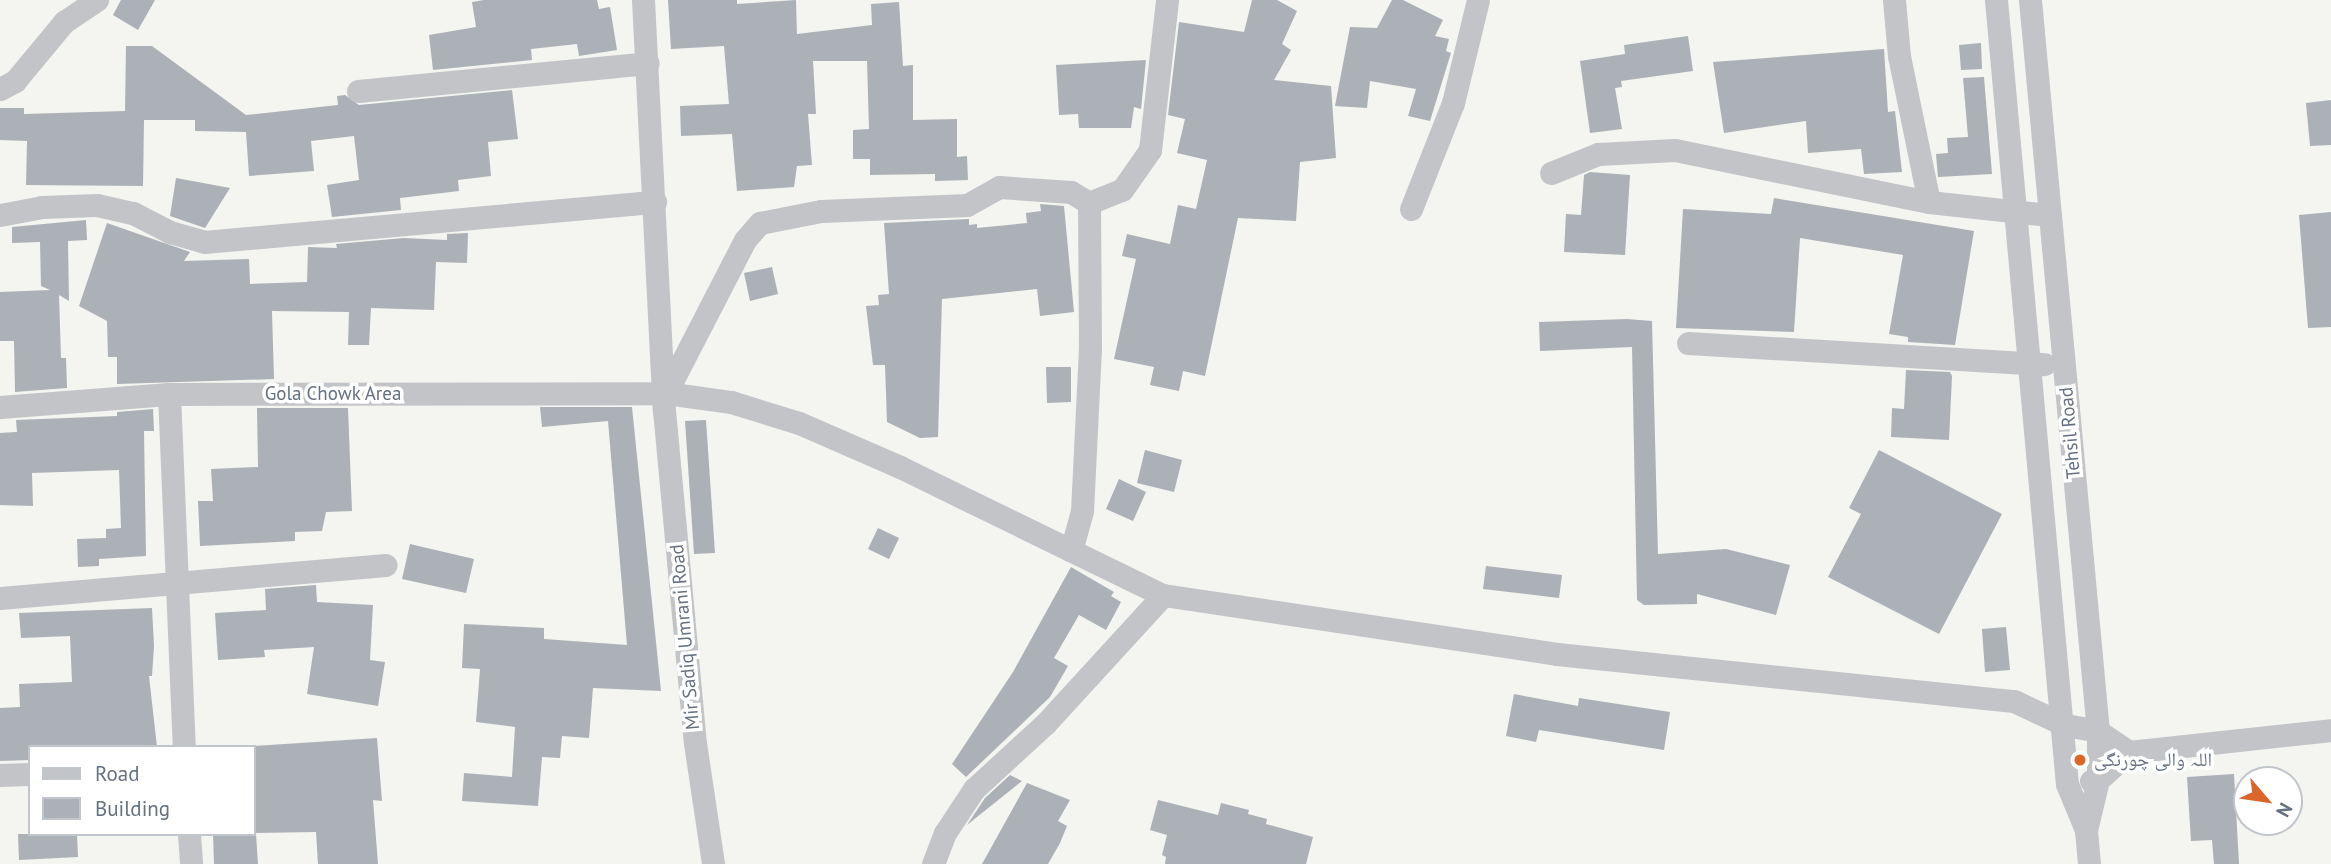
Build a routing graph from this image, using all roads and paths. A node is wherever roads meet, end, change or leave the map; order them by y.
1 (97, 0) edge
2 (643, 0) edge
3 (1167, 0) edge
4 (1478, 0) edge
5 (1894, 0) edge
6 (1996, 0) edge
7 (2030, 0) edge
8 (648, 63) junction
9 (0, 89) edge
10 (358, 91) dead end
11 (1552, 173) dead end
12 (655, 202) junction
13 (1929, 202) junction
14 (1089, 203) junction
15 (1411, 209) dead end
16 (2016, 214) junction
17 (0, 215) edge
18 (2049, 215) junction
19 (1688, 343) dead end
20 (2063, 362) junction
21 (2030, 365) junction
22 (169, 394) junction
23 (665, 401) junction
24 (0, 407) edge
25 (1071, 551) junction
26 (386, 565) dead end
27 (174, 580) junction
28 (1163, 595) junction
29 (0, 598) edge
30 (2065, 725) junction
31 (2331, 730) edge
32 (2098, 731) junction
33 (184, 745) edge
34 (2129, 752) junction
35 (28, 774) edge
36 (0, 775) edge
37 (2098, 780) junction
38 (2067, 784) junction
39 (2086, 830) junction
40 (189, 836) edge
41 (191, 864) edge
42 (713, 864) edge
43 (933, 864) edge
44 (2089, 864) edge

1 - 9 street
2 - 8 street, Mir Sadiq Umrani Road
3 - 14 street
4 - 15 street
5 - 13 street
6 - 16 street
7 - 18 street, Tehsil Road
8 - 10 street
8 - 12 street, Mir Sadiq Umrani Road
11 - 13 street
12 - 17 street
12 - 23 street, Mir Sadiq Umrani Road
13 - 16 street
14 - 23 street
14 - 25 street
16 - 18 street
16 - 21 street
18 - 20 street, Tehsil Road
19 - 21 street
20 - 21 street
20 - 32 street, Tehsil Road
21 - 30 street
22 - 23 street, Gola Chowk Area
22 - 24 street, Gola Chowk Area
22 - 27 street
23 - 25 street, Gola Chowk Area
23 - 42 street, Mir Sadiq Umrani Road
25 - 28 street, Gola Chowk Area
26 - 27 street
27 - 29 street
27 - 33 street
28 - 30 street, Gola Chowk Area
28 - 43 street
30 - 32 street, Gola Chowk Area
30 - 38 street
31 - 34 street
32 - 34 street
32 - 37 street, Tehsil Road
34 - 37 street
35 - 36 street
37 - 38 street
37 - 39 street, Tehsil Road
38 - 39 street
39 - 44 street, Tehsil Road
40 - 41 street

